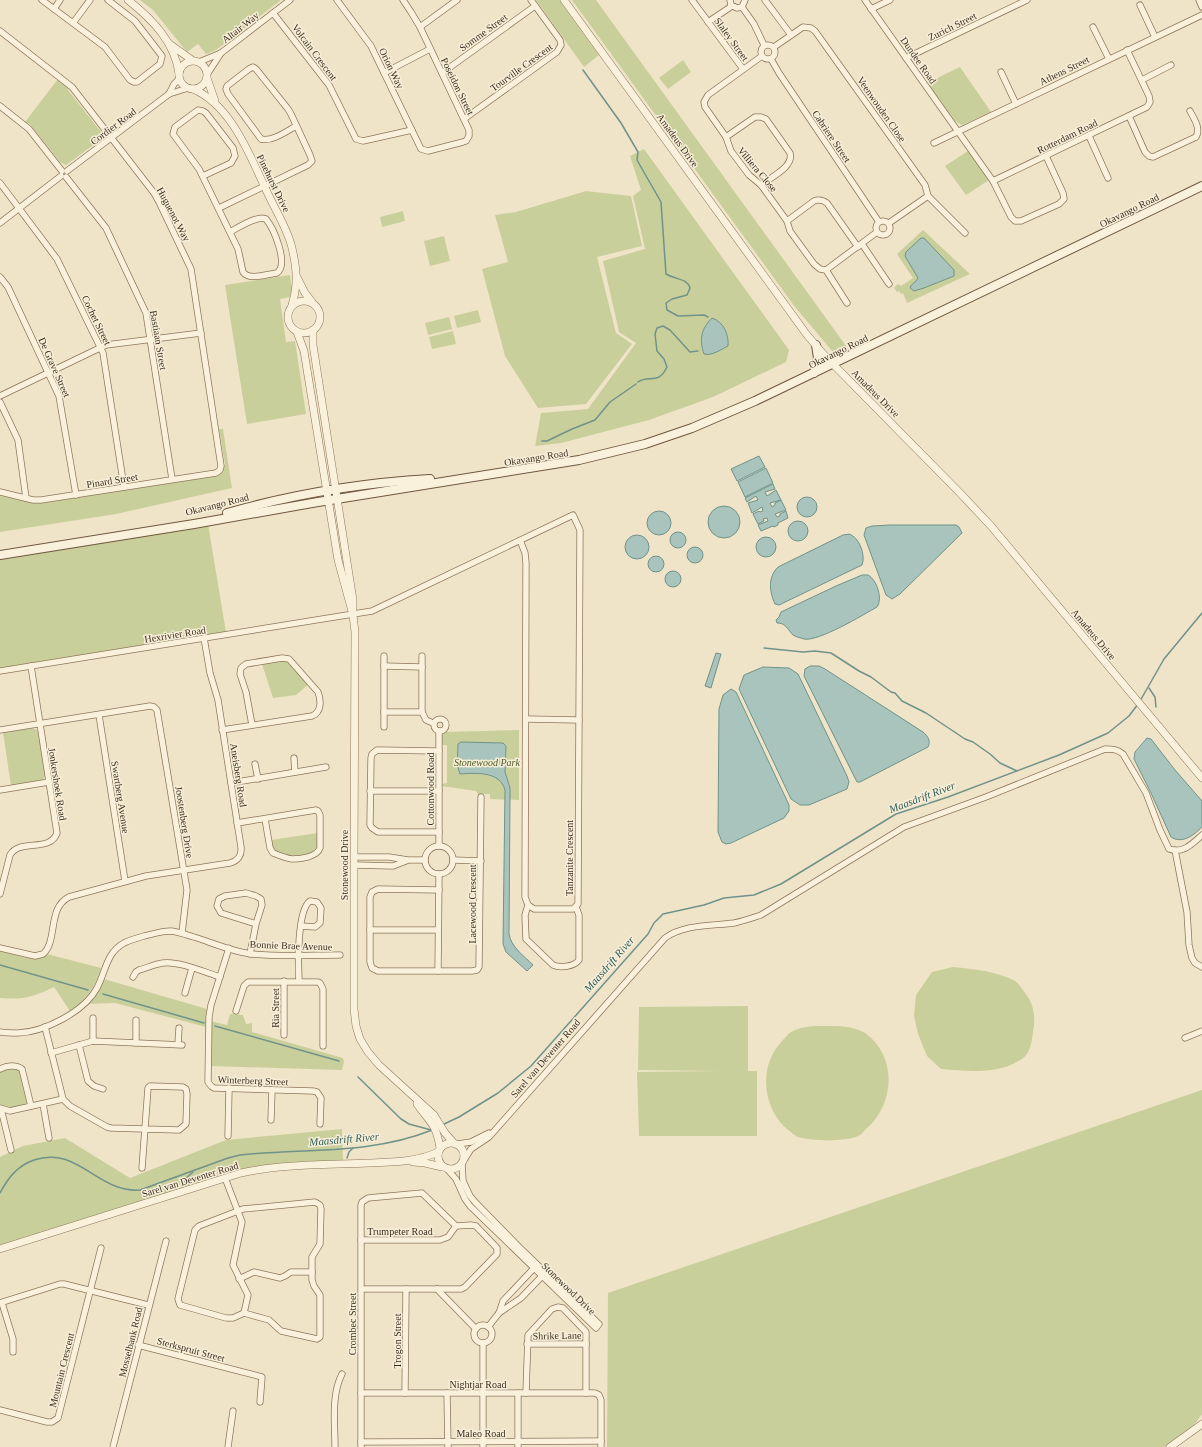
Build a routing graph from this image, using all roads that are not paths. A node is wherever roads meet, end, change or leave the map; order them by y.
1 (42, 0) edge
2 (60, 0) edge
3 (90, 0) edge
4 (108, 0) edge
5 (128, 0) edge
6 (290, 0) edge
7 (337, 0) edge
8 (402, 0) edge
9 (457, 0) edge
10 (531, 0) edge
11 (564, 0) edge
12 (692, 0) edge
13 (745, 0) edge
14 (765, 0) edge
15 (864, 0) edge
16 (890, 0) edge
17 (1027, 0) edge
18 (1199, 0) edge
19 (731, 3) edge
20 (1140, 5) dead end
21 (535, 6) junction
22 (742, 7) junction
23 (1202, 7) edge
24 (54, 9) junction
25 (871, 9) junction
26 (273, 13) junction
27 (1202, 15) edge
28 (708, 22) junction
29 (72, 23) junction
30 (420, 27) junction
31 (1093, 27) dead end
32 (0, 31) edge
33 (791, 36) junction
34 (1155, 37) junction
35 (170, 44) junction
36 (764, 45) junction
37 (774, 47) junction
38 (430, 49) junction
39 (1127, 50) junction
40 (221, 53) junction
41 (762, 56) junction
42 (906, 58) junction
43 (771, 59) junction
44 (1109, 59) junction
45 (196, 61) junction
46 (1171, 65) dead end
47 (743, 69) junction
48 (1000, 72) dead end
49 (384, 73) junction
50 (442, 73) junction
51 (207, 76) junction
52 (179, 77) junction
53 (1142, 80) junction
54 (191, 89) junction
55 (169, 94) junction
56 (1016, 104) junction
57 (217, 105) junction
58 (0, 106) edge
59 (1190, 111) dead end
60 (1129, 116) junction
61 (464, 119) junction
62 (296, 126) junction
63 (412, 130) junction
64 (958, 131) junction
65 (1089, 136) junction
66 (112, 138) junction
67 (726, 138) junction
68 (934, 143) dead end
69 (422, 149) joint
70 (1046, 156) junction
71 (64, 174) junction
72 (203, 176) junction
73 (1108, 178) dead end
74 (993, 182) junction
75 (0, 183) edge
76 (761, 185) junction
77 (264, 186) junction
78 (1202, 186) edge
79 (928, 196) junction
80 (19, 208) junction
81 (218, 208) junction
82 (787, 220) junction
83 (0, 222) edge
84 (879, 222) junction
85 (889, 223) junction
86 (230, 232) junction
87 (877, 232) junction
88 (965, 233) dead end
89 (860, 246) junction
90 (826, 270) junction
91 (0, 277) edge
92 (297, 277) junction
93 (889, 284) dead end
94 (313, 303) junction
95 (848, 303) dead end
96 (292, 305) junction
97 (313, 330) junction
98 (297, 332) junction
99 (201, 333) junction
100 (150, 340) junction
101 (816, 345) junction
102 (100, 347) junction
103 (833, 364) junction
104 (48, 372) junction
105 (814, 373) junction
106 (0, 396) edge
107 (0, 402) edge
108 (221, 463) joint
109 (463, 478) junction
110 (172, 479) junction
111 (124, 487) junction
112 (336, 489) junction
113 (326, 491) junction
114 (0, 492) edge
115 (76, 495) junction
116 (26, 498) junction
117 (337, 499) junction
118 (328, 500) junction
119 (573, 515) joint
120 (520, 540) junction
121 (0, 554) edge
122 (353, 614) junction
123 (204, 638) junction
124 (384, 656) dead end
125 (422, 656) dead end
126 (31, 666) junction
127 (384, 666) junction
128 (422, 667) junction
129 (0, 671) edge
130 (384, 712) junction
131 (422, 712) junction
132 (99, 715) junction
133 (526, 719) junction
134 (579, 720) junction
135 (433, 723) junction
136 (40, 724) junction
137 (252, 725) junction
138 (384, 727) dead end
139 (0, 730) edge
140 (222, 730) junction
141 (439, 731) junction
142 (439, 751) junction
143 (294, 758) dead end
144 (255, 764) dead end
145 (326, 767) dead end
146 (295, 772) junction
147 (1202, 778) edge
148 (258, 779) junction
149 (49, 782) junction
150 (231, 783) junction
151 (0, 790) edge
152 (370, 791) junction
153 (439, 791) junction
154 (481, 797) dead end
155 (265, 819) junction
156 (237, 823) junction
157 (439, 832) junction
158 (1202, 835) edge
159 (439, 846) junction
160 (1175, 850) junction
161 (408, 860) junction
162 (425, 860) junction
163 (453, 860) junction
164 (354, 861) junction
165 (481, 861) junction
166 (184, 870) junction
167 (439, 874) junction
168 (125, 881) junction
169 (439, 890) junction
170 (0, 894) edge
171 (528, 905) junction
172 (576, 907) junction
173 (256, 924) junction
174 (302, 926) junction
175 (370, 930) junction
176 (438, 930) junction
177 (182, 933) junction
178 (0, 948) edge
179 (229, 948) junction
180 (250, 954) junction
181 (298, 955) junction
182 (340, 955) dead end
183 (1202, 967) edge
184 (192, 968) junction
185 (438, 971) junction
186 (133, 977) dead end
187 (220, 977) junction
188 (284, 981) junction
189 (299, 981) junction
190 (185, 993) dead end
191 (236, 1011) dead end
192 (93, 1018) dead end
193 (136, 1020) dead end
194 (45, 1027) junction
195 (179, 1028) dead end
196 (1202, 1031) edge
197 (0, 1032) edge
198 (284, 1035) dead end
199 (1185, 1038) dead end
200 (93, 1042) junction
201 (136, 1043) junction
202 (79, 1045) junction
203 (323, 1046) dead end
204 (51, 1053) junction
205 (0, 1069) edge
206 (229, 1088) junction
207 (103, 1089) dead end
208 (272, 1090) junction
209 (63, 1099) junction
210 (43, 1104) junction
211 (31, 1106) junction
212 (1, 1108) edge
213 (271, 1120) dead end
214 (320, 1124) dead end
215 (497, 1128) junction
216 (146, 1129) junction
217 (441, 1132) junction
218 (228, 1136) dead end
219 (49, 1138) dead end
220 (455, 1143) junction
221 (11, 1150) dead end
222 (439, 1150) junction
223 (393, 1161) junction
224 (463, 1162) junction
225 (142, 1168) dead end
226 (445, 1168) junction
227 (225, 1178) junction
228 (238, 1210) junction
229 (456, 1226) junction
230 (361, 1240) junction
231 (166, 1241) dead end
232 (101, 1248) dead end
233 (0, 1249) edge
234 (536, 1266) junction
235 (312, 1272) junction
236 (544, 1274) junction
237 (239, 1279) junction
238 (361, 1289) junction
239 (406, 1289) junction
240 (437, 1289) junction
241 (90, 1290) junction
242 (1, 1303) edge
243 (148, 1304) junction
244 (244, 1313) junction
245 (499, 1313) junction
246 (488, 1327) junction
247 (476, 1328) junction
248 (483, 1343) junction
249 (527, 1344) junction
250 (586, 1344) junction
251 (138, 1345) junction
252 (13, 1352) dead end
253 (342, 1374) dead end
254 (361, 1393) junction
255 (405, 1393) junction
256 (447, 1393) junction
257 (483, 1393) junction
258 (518, 1393) junction
259 (526, 1393) junction
260 (586, 1393) junction
261 (260, 1402) dead end
262 (0, 1410) edge
263 (233, 1411) dead end
264 (1202, 1419) edge
265 (1199, 1425) edge
266 (361, 1444) edge
267 (448, 1444) edge
268 (483, 1444) edge
269 (518, 1444) edge
270 (601, 1444) edge
271 (113, 1447) edge
272 (228, 1447) edge
273 (335, 1447) edge
274 (1170, 1447) edge

1 - 24 street
2 - 24 street
3 - 29 street
4 - 29 street
5 - 35 street
6 - 26 street, Altair Way
7 - 49 street, Orion Way
8 - 30 street, Poseidon Street
9 - 30 street
10 - 21 street, Tourville Crescent
11 - 101 street, Amadeus Drive
12 - 28 street, Slaley Street
13 - 22 street
14 - 33 street
15 - 25 street, Dundee Road
16 - 25 street
17 - 42 street, Zurich Street
18 - 23 street
19 - 22 street
19 - 28 street
20 - 34 street
21 - 50 street, Somme Street
21 - 61 street, Tourville Crescent
22 - 36 street
24 - 29 street
25 - 42 street, Dundee Road
26 - 40 street, Altair Way
26 - 63 street, Volcain Crescent
27 - 34 street, Athens Street
28 - 47 street, Slaley Street
30 - 38 street, Poseidon Street
31 - 44 street
32 - 66 street, Huguenot Way
33 - 37 street, Veenwouden Close
33 - 79 street, Veenwouden Close
34 - 39 street, Athens Street
35 - 45 street
35 - 52 street
36 - 37 street
36 - 41 street
37 - 43 street
38 - 49 street
38 - 50 street, Poseidon Street
39 - 44 street, Athens Street
39 - 53 street, Rotterdam Road
40 - 45 street, Altair Way
40 - 51 street, Altair Way
41 - 43 street
41 - 47 street, Villiera Close
42 - 64 street, Dundee Road
43 - 84 street, Cabriere Street
44 - 56 street, Athens Street
45 - 51 street
45 - 52 street
46 - 53 street
47 - 67 street, Villiera Close
48 - 56 street
49 - 63 street, Orion Way
50 - 61 street, Poseidon Street
51 - 54 street
51 - 57 street, Pinehurst Drive
52 - 54 street
52 - 55 street, Cordier Road
53 - 60 street, Rotterdam Road
54 - 55 street, Cordier Road
54 - 57 street, Pinehurst Drive
55 - 66 street, Cordier Road
56 - 64 street, Athens Street
57 - 77 street, Pinehurst Drive
58 - 71 street, Bastiaan Street
59 - 60 street
60 - 65 street, Rotterdam Road
61 - 69 street, Poseidon Street
62 - 62 street
62 - 77 street
63 - 69 street, Orion Way
64 - 68 street, Athens Street
64 - 74 street
65 - 70 street, Rotterdam Road
65 - 73 street
66 - 71 street, Cordier Road
66 - 99 street, Huguenot Way
67 - 76 street, Villiera Close
67 - 76 street
70 - 74 street, Rotterdam Road
70 - 74 street
71 - 80 street, Cordier Road
71 - 100 street, Bastiaan Street
72 - 72 street
72 - 81 street
75 - 80 street, Cochet Street
76 - 82 street, Villiera Close
77 - 81 street
77 - 92 street, Pinehurst Drive
78 - 103 main road, Okavango Road
79 - 85 street
79 - 88 street, Veenwouden Close
80 - 83 street, Cordier Road
80 - 102 street, Cochet Street
81 - 86 street
82 - 89 street
82 - 90 street, Villiera Close
84 - 85 street
84 - 87 street
85 - 87 street
86 - 86 street
87 - 89 street
89 - 90 street
89 - 93 street
90 - 95 street, Villiera Close
91 - 104 street, De Grave Street
92 - 94 street, Pinehurst Drive
92 - 96 street, Pinehurst Drive
94 - 96 street
94 - 97 street
96 - 98 street
97 - 98 street
97 - 112 street
98 - 113 street
99 - 100 street
99 - 108 street, Huguenot Way
100 - 102 street
100 - 110 street, Bastiaan Street
101 - 103 street, Amadeus Drive
101 - 105 main road
102 - 104 street
102 - 111 street, Cochet Street
103 - 105 main road, Okavango Road
103 - 147 street, Amadeus Drive
104 - 106 street
104 - 115 street, De Grave Street
105 - 109 main road, Okavango Road
107 - 116 street
108 - 110 street, Pinard Street
109 - 112 main road, Okavango Road
109 - 117 main road, Okavango Road
110 - 111 street, Pinard Street
111 - 115 street, Pinard Street
112 - 113 main road, Okavango Road
112 - 117 street
113 - 118 street
113 - 121 main road, Okavango Road
114 - 116 street, Pinard Street
115 - 116 street, Pinard Street
117 - 118 main road, Okavango Road
117 - 122 street, Stonewood Drive
118 - 121 main road, Okavango Road
118 - 122 street, Stonewood Drive
119 - 120 street, Hexrivier Road
119 - 134 street, Tanzanite Crescent
120 - 122 street, Hexrivier Road
120 - 133 street
122 - 123 street, Hexrivier Road
122 - 164 street, Stonewood Drive
123 - 126 street, Hexrivier Road
123 - 140 street, Aneisberg Road
124 - 127 street
125 - 128 street
126 - 129 street, Hexrivier Road
126 - 136 street, Jonkershoek Road
127 - 128 street
127 - 130 street
128 - 131 street
130 - 131 street
130 - 138 street
131 - 135 street
132 - 136 street, Joostenberg Drive
132 - 166 street, Joostenberg Drive
132 - 168 street, Swartberg Avenue
133 - 134 street
133 - 171 street
134 - 172 street, Tanzanite Crescent
135 - 141 street
135 - 141 street, Cottonwood Road
136 - 139 street, Joostenberg Drive
136 - 149 street, Jonkershoek Road
137 - 137 street
137 - 140 street
140 - 150 street, Aneisberg Road
141 - 142 street, Cottonwood Road
142 - 152 street
142 - 153 street, Cottonwood Road
143 - 146 street
144 - 148 street
145 - 146 street
146 - 148 street
148 - 150 street
149 - 151 street
149 - 170 street, Jonkershoek Road
150 - 156 street, Aneisberg Road
152 - 153 street
152 - 157 street
153 - 157 street, Cottonwood Road
154 - 165 street, Lacewood Crescent
155 - 155 street
155 - 156 street
156 - 166 street, Aneisberg Road
157 - 159 street, Cottonwood Road
158 - 160 street
159 - 162 street
159 - 163 street
160 - 183 street
160 - 215 street, Sarel van Deventer Road
161 - 162 street
161 - 164 street
161 - 164 street
162 - 167 street
163 - 165 street
163 - 167 street
164 - 217 street, Stonewood Drive
165 - 185 street, Lacewood Crescent
166 - 168 street, Joostenberg Drive
166 - 177 street
167 - 169 street
168 - 178 street, Joostenberg Drive
169 - 175 street
169 - 176 street
171 - 172 street, Tanzanite Crescent
171 - 172 street
173 - 173 street
173 - 180 street
174 - 174 street
174 - 181 street
175 - 176 street
175 - 185 street
176 - 185 street
177 - 179 street, Bonnie Brae Avenue
177 - 194 street, Bonnie Brae Avenue
179 - 180 street, Bonnie Brae Avenue
179 - 187 street, Winterberg Street
180 - 181 street, Bonnie Brae Avenue
181 - 182 street, Bonnie Brae Avenue
181 - 189 street
184 - 186 street
184 - 187 street
184 - 190 street
187 - 206 street, Winterberg Street
188 - 189 street
188 - 191 street
188 - 198 street, Ria Street
189 - 203 street
192 - 200 street
193 - 201 street
194 - 197 street, Bonnie Brae Avenue
194 - 204 street
195 - 201 street
196 - 199 street
200 - 201 street
200 - 202 street
202 - 204 street
202 - 207 street
204 - 209 street
205 - 211 street
206 - 208 street, Winterberg Street
206 - 218 street
208 - 213 street
208 - 214 street, Winterberg Street
209 - 210 street
209 - 216 street
210 - 211 street
210 - 219 street
211 - 212 street
212 - 221 street
215 - 220 street, Sarel van Deventer Road
215 - 224 street, Sarel van Deventer Road
216 - 216 street
216 - 225 street
217 - 220 street, Stonewood Drive
217 - 222 street, Stonewood Drive
220 - 222 street
220 - 224 street
222 - 223 street, Sarel van Deventer Road
222 - 226 street
223 - 226 street, Sarel van Deventer Road
223 - 227 street, Sarel van Deventer Road
224 - 226 street
224 - 234 street, Stonewood Drive
226 - 234 street, Stonewood Drive
227 - 228 street
227 - 233 street, Sarel van Deventer Road
228 - 235 street
228 - 237 street
228 - 244 street
229 - 230 street, Trumpeter Road
229 - 230 street, Crombec Street
229 - 240 street
230 - 238 street, Crombec Street
231 - 243 street, Mosselbank Road
232 - 241 street
234 - 236 street, Stonewood Drive
234 - 245 street
235 - 237 street
235 - 244 street
236 - 236 street, Stonewood Drive
236 - 245 street
237 - 244 street
238 - 239 street
238 - 254 street, Crombec Street
239 - 240 street
239 - 255 street, Trogon Street
240 - 247 street
241 - 242 street
241 - 243 street
241 - 262 street, Mountain Crescent
242 - 252 street
243 - 251 street, Mosselbank Road
245 - 246 street
246 - 247 street
246 - 248 street
247 - 248 street
248 - 257 street
249 - 250 street, Shrike Lane
249 - 250 street
249 - 259 street
250 - 260 street
251 - 261 street, Sterkspruit Street
251 - 271 street, Mosselbank Road
253 - 273 street
254 - 255 street, Nightjar Road
254 - 266 street, Crombec Street
255 - 256 street, Nightjar Road
256 - 257 street, Nightjar Road
256 - 267 street
257 - 258 street, Nightjar Road
257 - 268 street
258 - 259 street, Nightjar Road
258 - 269 street
259 - 260 street, Nightjar Road
260 - 270 street, Nightjar Road
263 - 272 street
264 - 265 street
265 - 274 street
266 - 267 street, Maleo Road
267 - 268 street, Maleo Road
268 - 269 street, Maleo Road
269 - 270 street, Maleo Road

